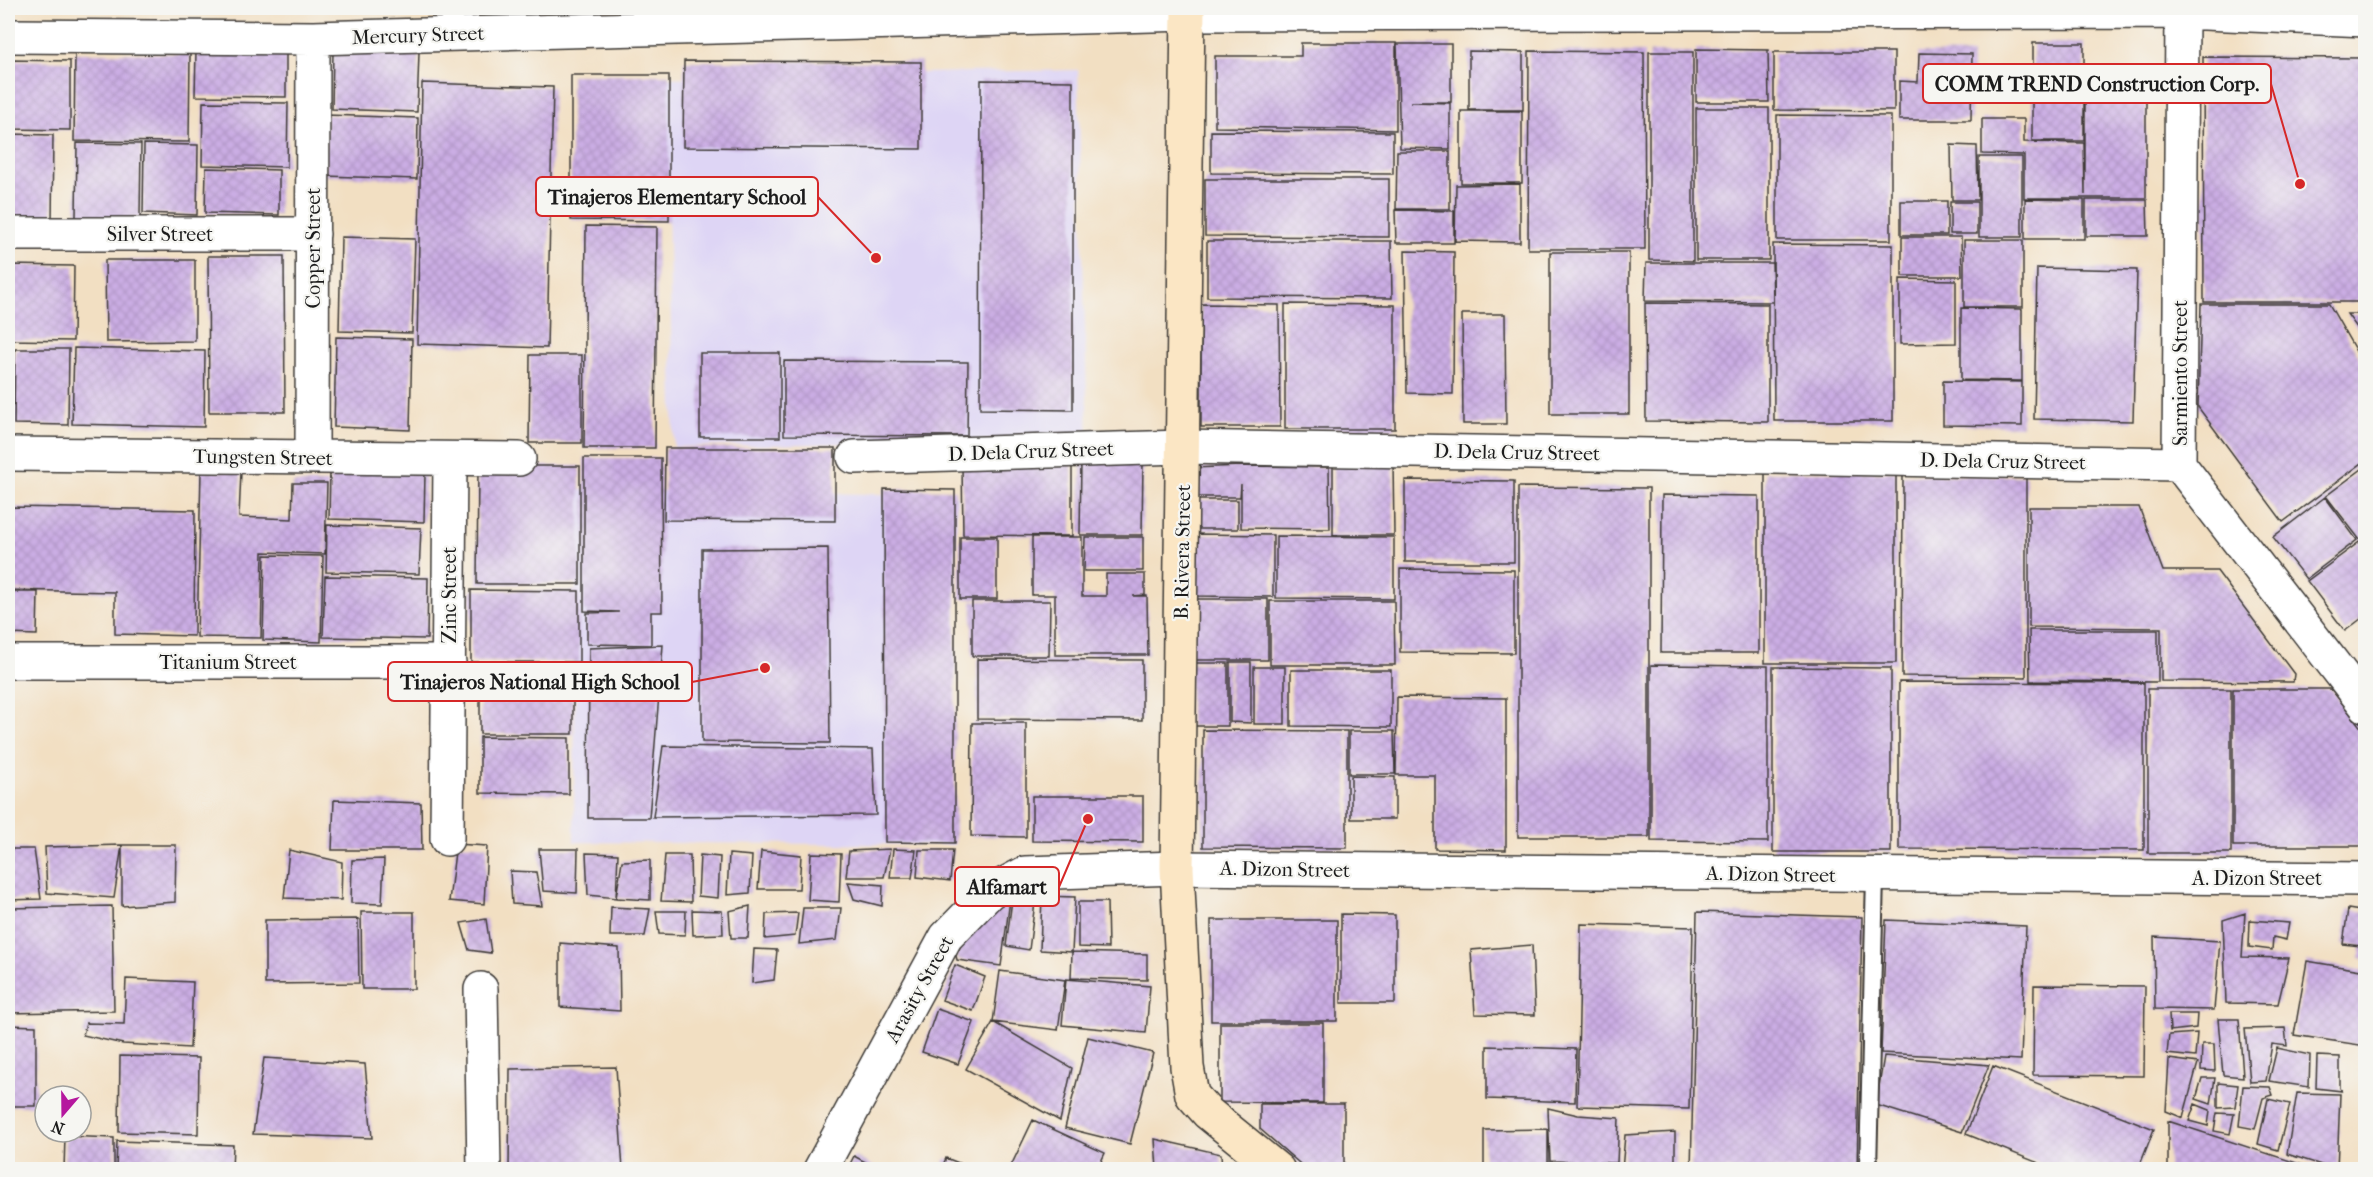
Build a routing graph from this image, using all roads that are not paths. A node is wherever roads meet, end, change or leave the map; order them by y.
1 (1188, 11) edge
2 (2182, 12) junction
3 (2366, 20) edge
4 (8, 36) edge
5 (314, 38) junction
6 (8, 234) edge
7 (313, 234) junction
8 (1182, 447) junction
9 (8, 454) edge
10 (854, 457) dead end
11 (312, 458) junction
12 (450, 459) junction
13 (519, 459) dead end
14 (2179, 464) junction
15 (8, 662) edge
16 (449, 662) junction
17 (2366, 706) edge
18 (447, 838) dead end
19 (1177, 868) junction
20 (1875, 875) junction
21 (2366, 879) edge
22 (481, 989) dead end
23 (484, 1170) edge
24 (820, 1170) edge
25 (1278, 1170) edge
26 (1868, 1170) edge

1 - 2 street, Mercury Street
1 - 5 street, Mercury Street
1 - 8 street, B. Rivera Street
2 - 3 street, Mercury Street
2 - 14 street, Sarmiento Street
4 - 5 street, Mercury Street
5 - 7 street, Copper Street
6 - 7 street, Silver Street
7 - 11 street, Copper Street
8 - 10 street, D. Dela Cruz Street
8 - 14 street, D. Dela Cruz Street
8 - 19 street, B. Rivera Street
9 - 11 street, Tungsten Street
11 - 12 street, Tungsten Street
12 - 13 street, Tungsten Street
12 - 16 street, Zinc Street
14 - 17 street, Sarmiento Street
15 - 16 street, Titanium Street
16 - 18 street, Zinc Street
19 - 20 street, A. Dizon Street
19 - 24 street, Arasity Street
19 - 25 street, B. Rivera Street
20 - 21 street, A. Dizon Street
20 - 26 lane
22 - 23 street

